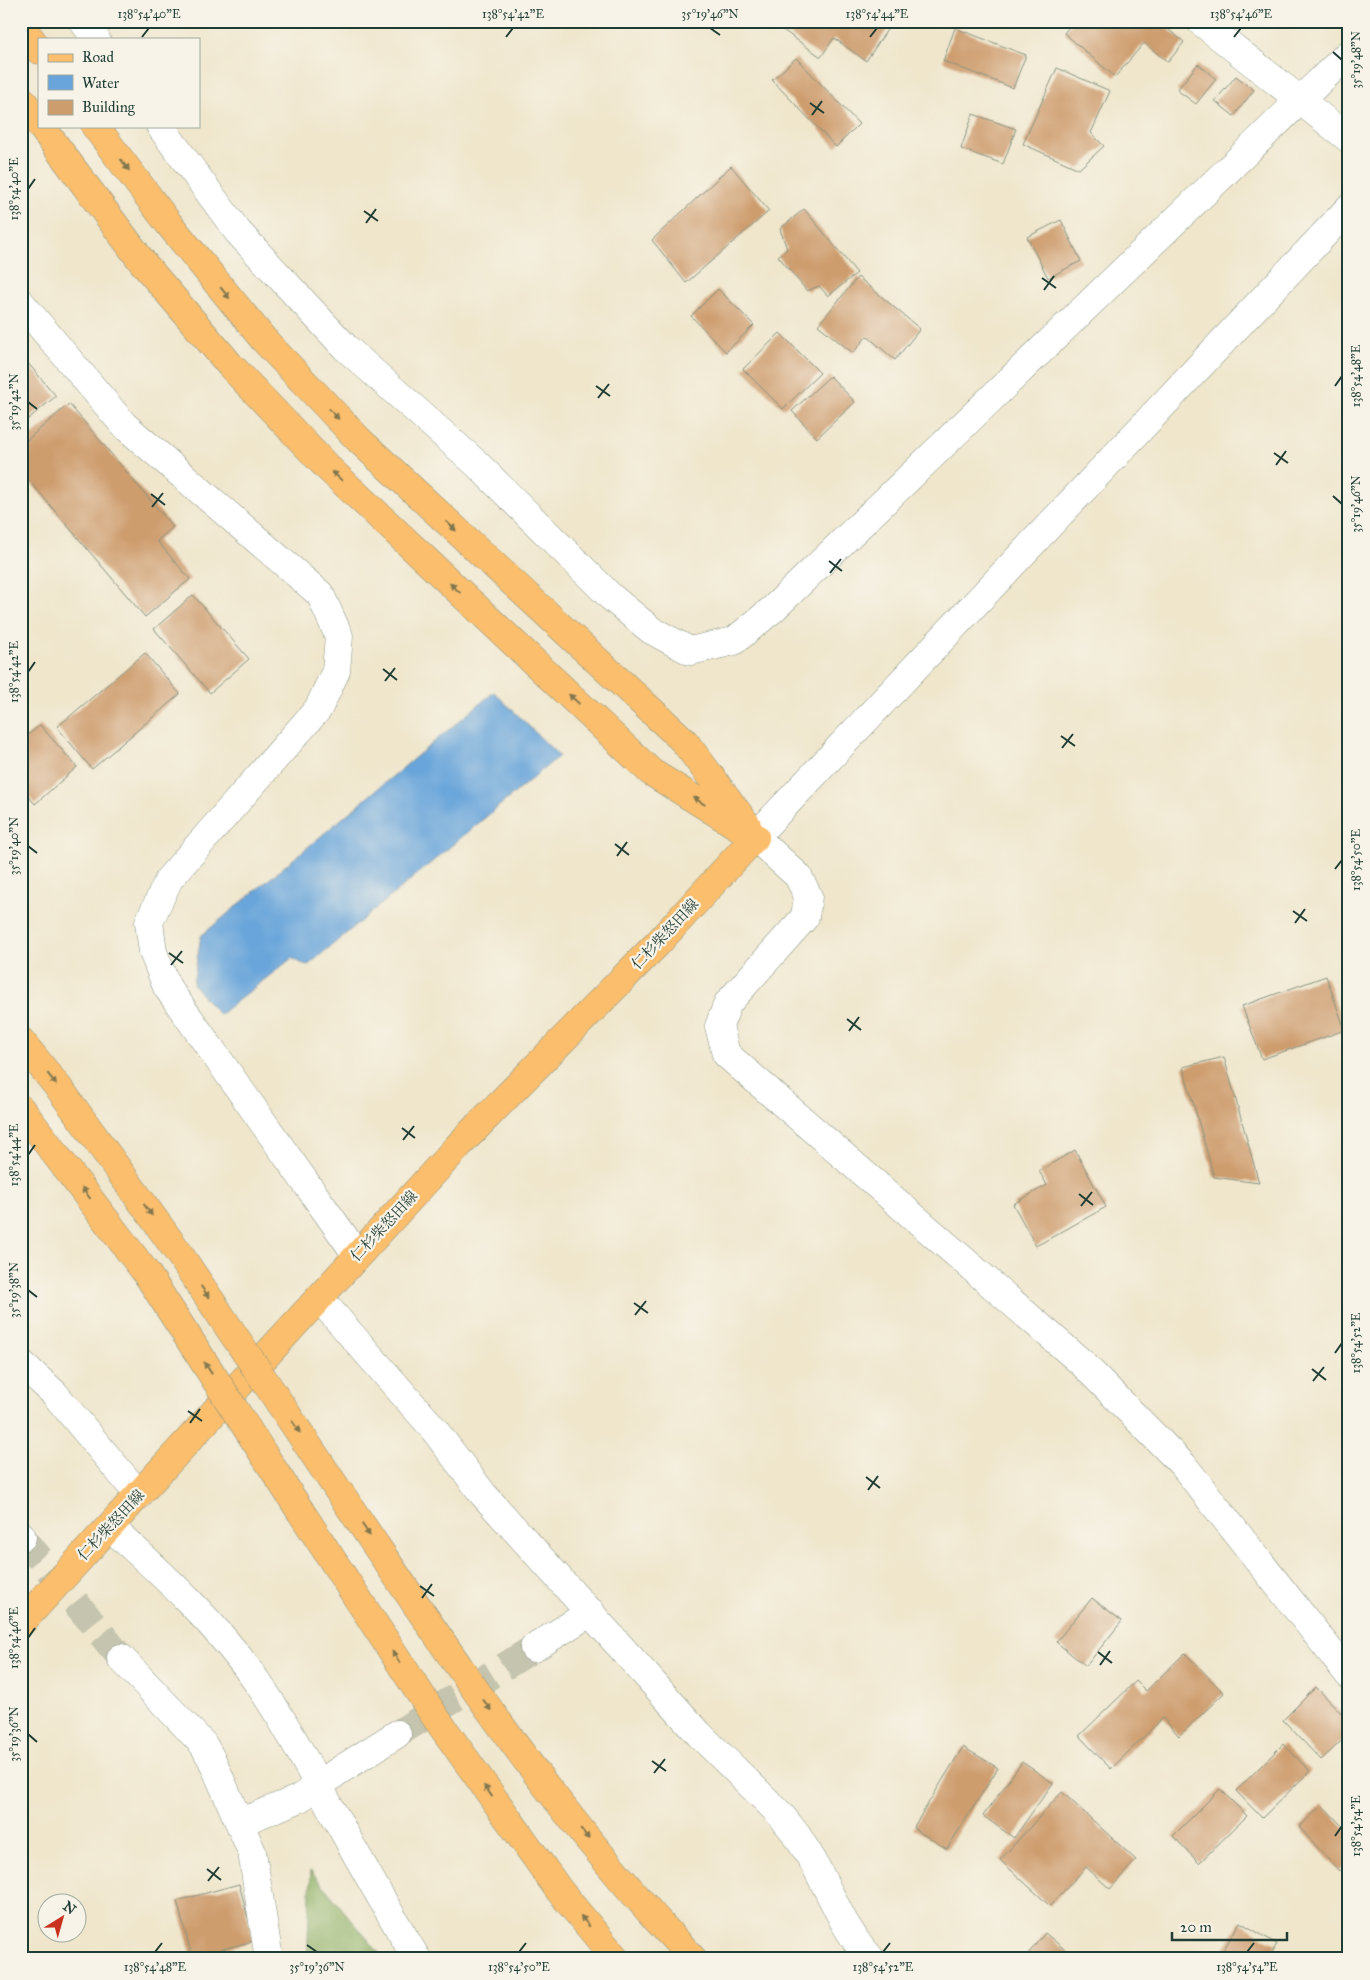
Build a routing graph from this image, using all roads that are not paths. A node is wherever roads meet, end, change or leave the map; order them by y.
1 (83, 21) edge
2 (1200, 21) edge
3 (21, 26) edge
4 (95, 38) edge
5 (38, 49) edge
6 (1349, 52) edge
7 (21, 99) edge
8 (1301, 100) junction
9 (38, 122) edge
10 (42, 128) edge
11 (97, 128) edge
12 (161, 128) edge
13 (1349, 139) edge
14 (1349, 208) edge
15 (21, 303) edge
16 (755, 836) junction
17 (21, 1041) edge
18 (21, 1109) edge
19 (357, 1255) junction
20 (319, 1298) junction
21 (21, 1363) edge
22 (139, 1495) junction
23 (110, 1526) junction
24 (591, 1612) junction
25 (21, 1623) edge
26 (534, 1648) tunnel mouth
27 (121, 1658) tunnel mouth
28 (1349, 1675) edge
29 (397, 1734) tunnel mouth
30 (319, 1786) junction
31 (241, 1822) junction
32 (269, 1959) edge
33 (417, 1959) edge
34 (616, 1959) edge
35 (693, 1959) edge
36 (870, 1959) edge

1 - 4 street
2 - 8 street
3 - 5 main road
6 - 8 street
7 - 9 main road
8 - 12 street
8 - 13 street
16 -> 10 main road
11 -> 16 main road
14 - 16 street
15 - 19 street
16 - 19 main road, 仁杉柴怒田線
16 - 28 street
17 -> 35 main road, bridge
34 -> 18 main road, bridge
19 - 20 main road, 仁杉柴怒田線
20 - 22 main road, 仁杉柴怒田線
20 - 24 street
21 - 22 street
22 - 23 main road, 仁杉柴怒田線
23 - 25 main road, 仁杉柴怒田線
23 - 30 street
24 - 26 street
24 - 36 street
27 - 31 street
29 - 30 street
30 - 31 street
30 - 33 street
31 - 32 street

